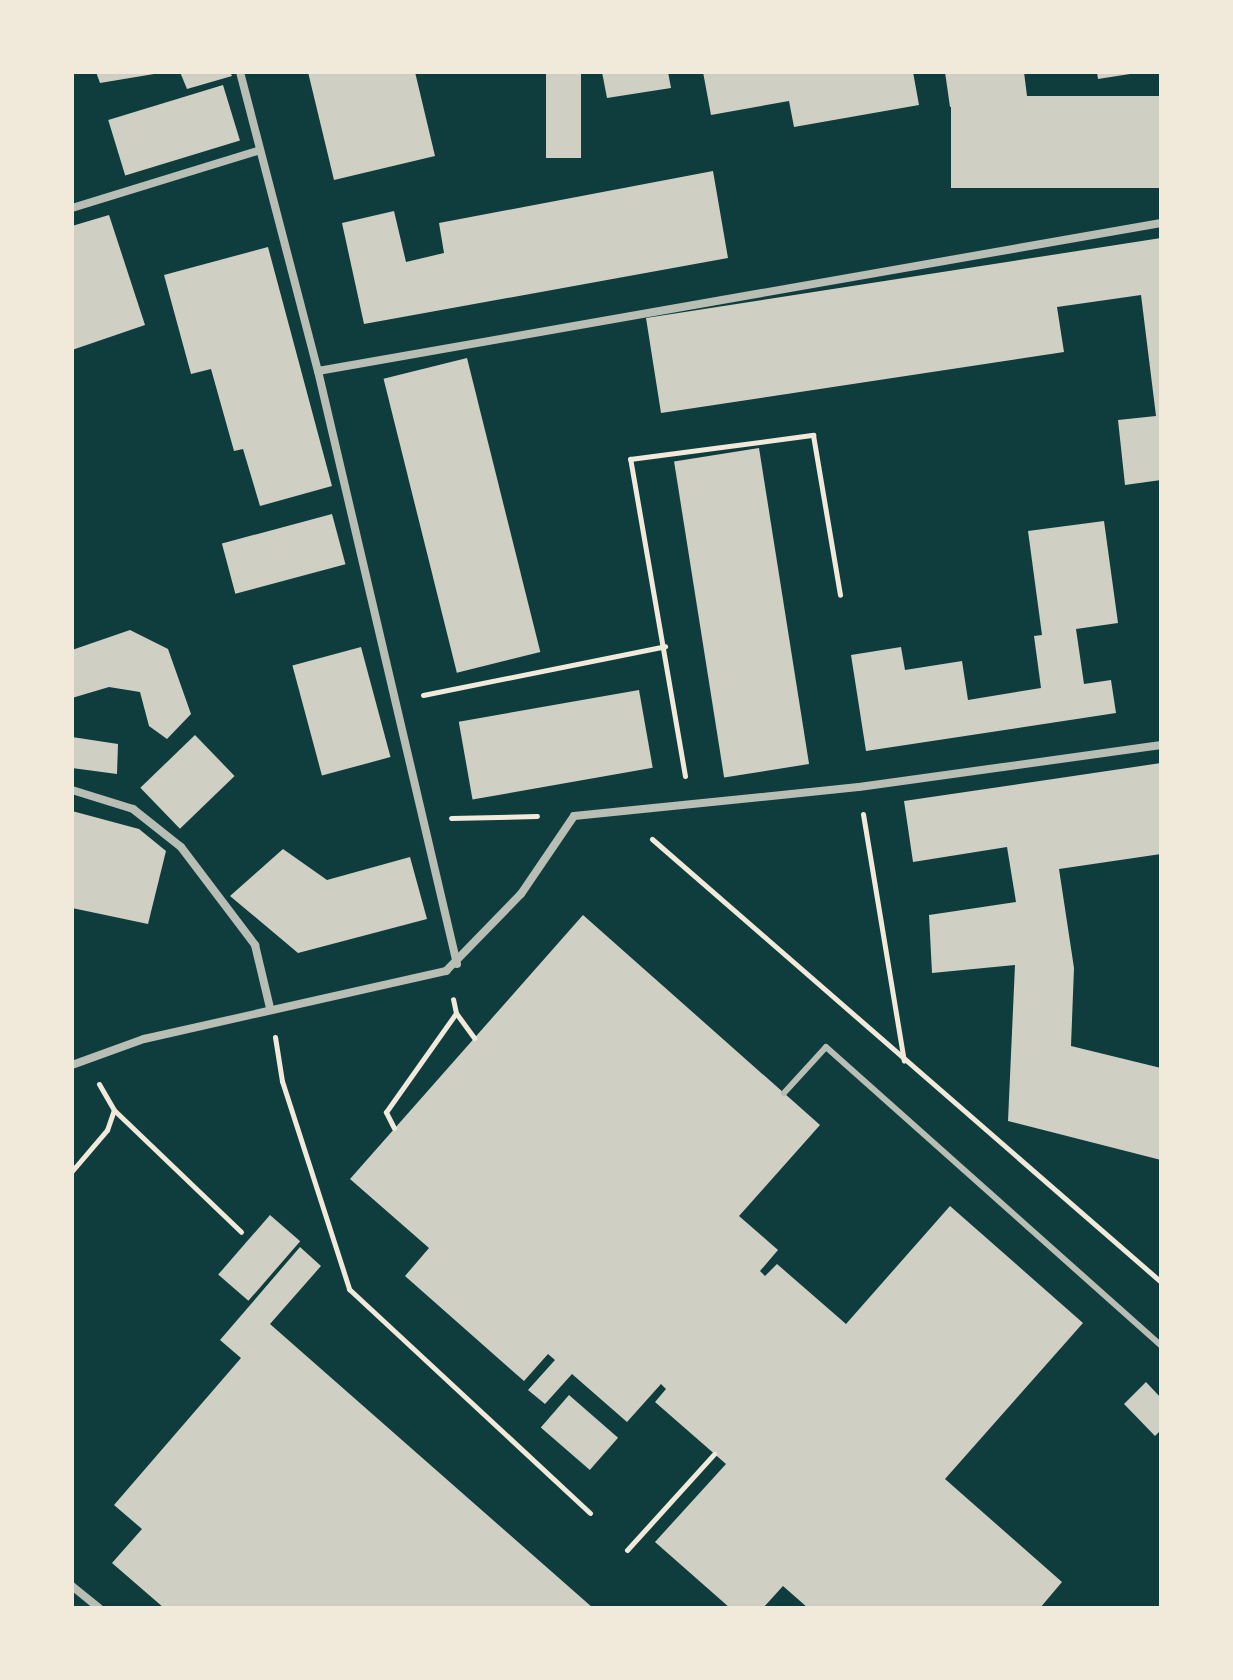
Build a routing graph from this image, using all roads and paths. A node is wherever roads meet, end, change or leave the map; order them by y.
1 (240, 72) edge
2 (257, 151) junction
3 (72, 208) edge
4 (1161, 223) edge
5 (318, 371) junction
6 (840, 595) dead end
7 (665, 646) junction
8 (397, 700) junction
9 (1161, 745) edge
10 (859, 787) junction
11 (72, 790) edge
12 (689, 805) junction
13 (623, 813) junction
14 (574, 816) junction
15 (425, 819) junction
16 (457, 964) junction
17 (446, 971) junction
18 (270, 1008) junction
19 (456, 1013) junction
20 (474, 1038) dead end
21 (904, 1062) junction
22 (72, 1065) edge
23 (784, 1093) dead end
24 (394, 1128) dead end
25 (72, 1171) edge
26 (241, 1232) dead end
27 (1161, 1282) edge
28 (1161, 1345) edge
29 (714, 1454) dead end
30 (590, 1513) dead end
31 (627, 1550) dead end
32 (72, 1586) edge
33 (99, 1608) edge

1 - 2 street
2 - 3 street
2 - 5 street
4 - 5 street
5 - 8 street
6 - 7 path
7 - 8 path
7 - 12 path
8 - 15 street
9 - 10 street
10 - 12 street
10 - 21 path
11 - 18 street
12 - 13 street
13 - 14 street
13 - 21 path
14 - 15 path
14 - 16 street
15 - 16 street
16 - 17 street
17 - 18 street
17 - 19 path
18 - 22 street
18 - 30 path
19 - 20 path
19 - 24 path
21 - 27 path
23 - 28 lane
25 - 26 path
29 - 31 path
32 - 33 street

